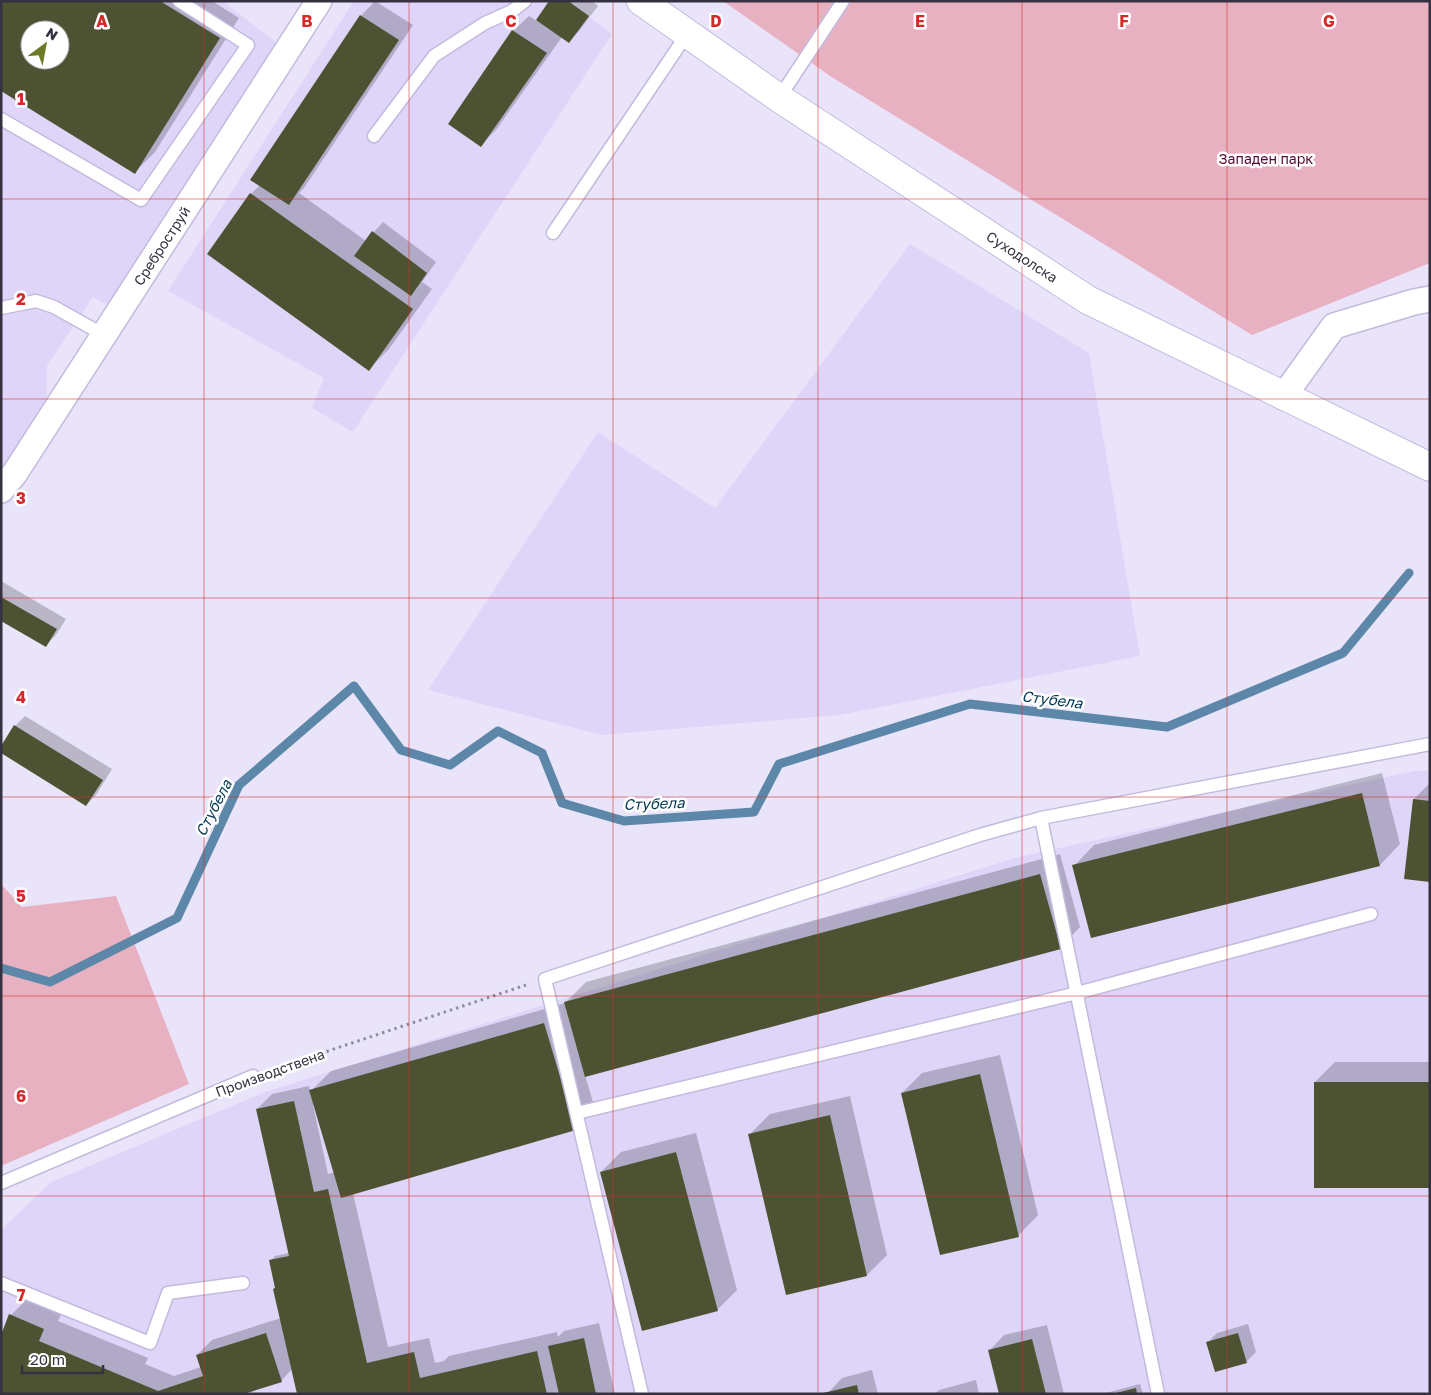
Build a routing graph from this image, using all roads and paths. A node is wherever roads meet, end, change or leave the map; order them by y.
1 (179, 1) edge
2 (319, 1) edge
3 (525, 1) edge
4 (640, 1) edge
5 (843, 1) edge
6 (687, 34) junction
7 (779, 98) junction
8 (1, 119) edge
9 (374, 136) dead end
10 (554, 233) dead end
11 (1430, 299) edge
12 (1, 308) edge
13 (104, 335) junction
14 (1283, 397) junction
15 (1430, 467) edge
16 (1, 490) edge
17 (1430, 744) edge
18 (1041, 818) junction
19 (1371, 914) dead end
20 (546, 979) junction
21 (1077, 993) junction
22 (253, 1076) joint
23 (577, 1113) junction
24 (1, 1183) edge
25 (1, 1283) edge
26 (243, 1283) dead end
27 (642, 1394) edge
28 (1158, 1394) edge

1 - 8 lane
2 - 13 street, Среброструй
3 - 9 lane
4 - 6 street, Суходолска
5 - 7 lane
6 - 7 street, Суходолска
6 - 10 lane
7 - 14 street, Суходолска
11 - 14 street
12 - 13 lane
13 - 16 street, Среброструй
14 - 15 street, Суходолска
17 - 18 lane
18 - 20 lane
18 - 21 lane
19 - 21 lane
20 - 22 path, Производствена
20 - 23 lane
21 - 23 lane
21 - 28 lane
22 - 24 lane, Производствена
23 - 27 lane
25 - 26 lane

